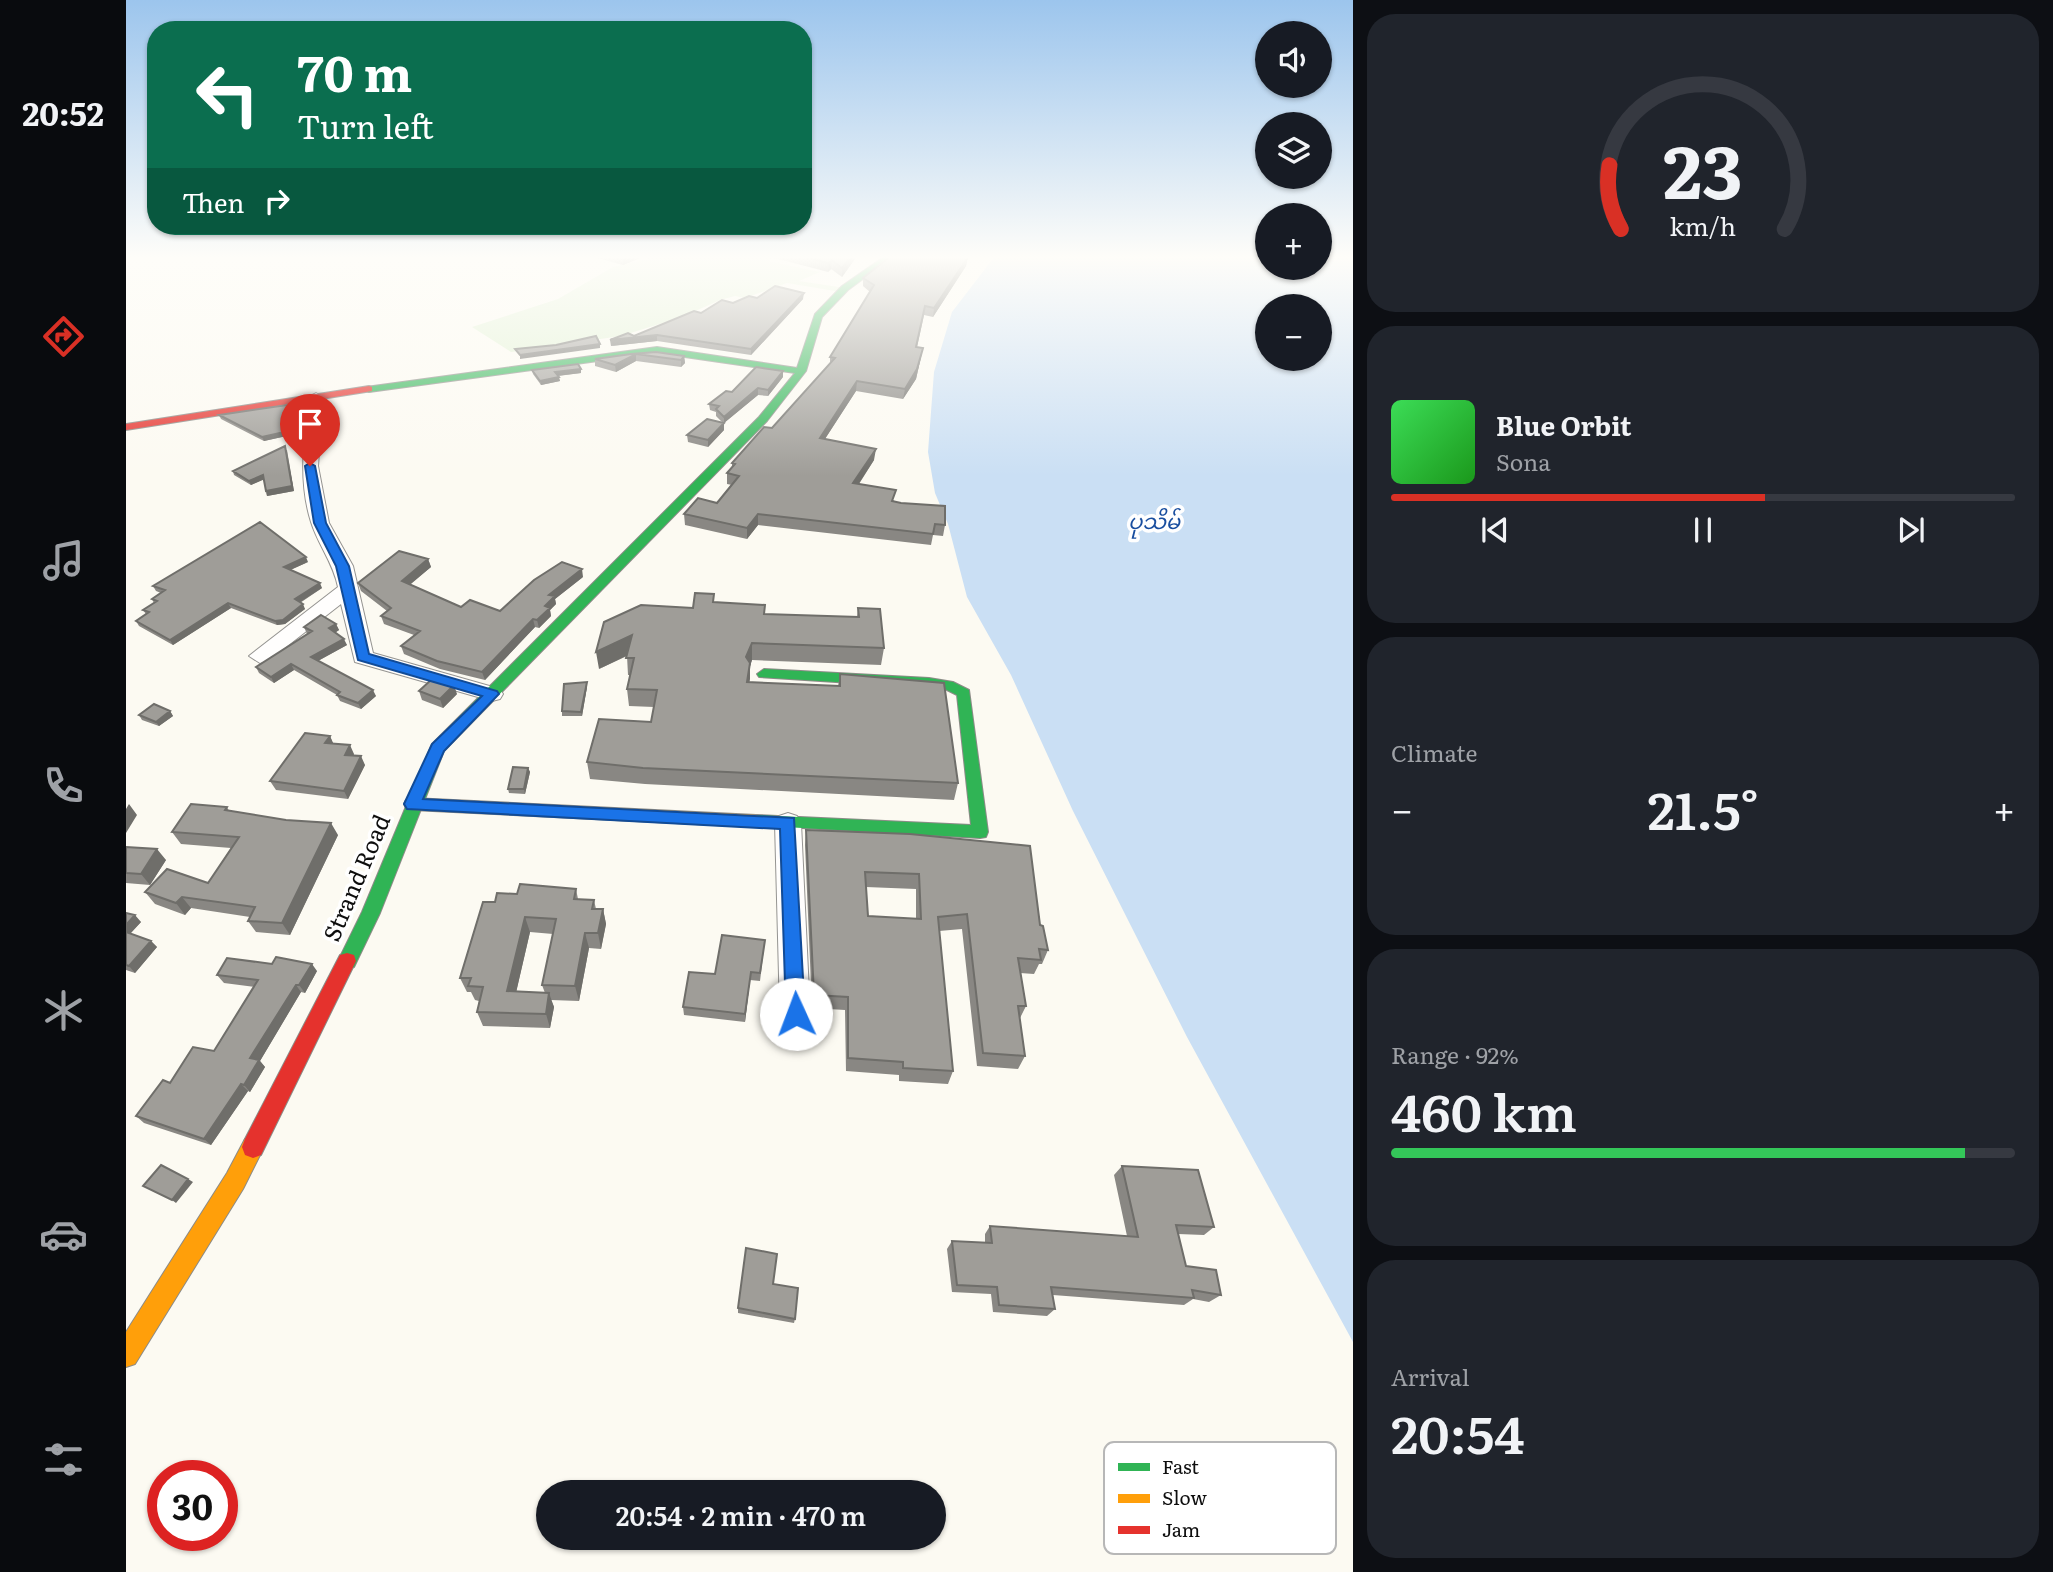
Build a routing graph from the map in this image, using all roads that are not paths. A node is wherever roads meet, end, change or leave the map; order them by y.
1 (814, 329) edge
2 (801, 371) junction
3 (316, 397) junction
4 (126, 427) edge
5 (347, 590) junction
6 (260, 656) dead end
7 (764, 674) dead end
8 (492, 694) junction
9 (412, 804) junction
10 (788, 823) junction
11 (796, 1014) dead end
12 (126, 1355) edge

1 - 2 main road, Strand Road
2 - 3 main road
2 - 8 main road, Strand Road
3 - 4 main road
3 - 5 street
5 - 6 street
5 - 8 street
7 - 10 main road
8 - 9 main road, Strand Road
9 - 10 main road
9 - 12 main road, Strand Road
10 - 11 street

